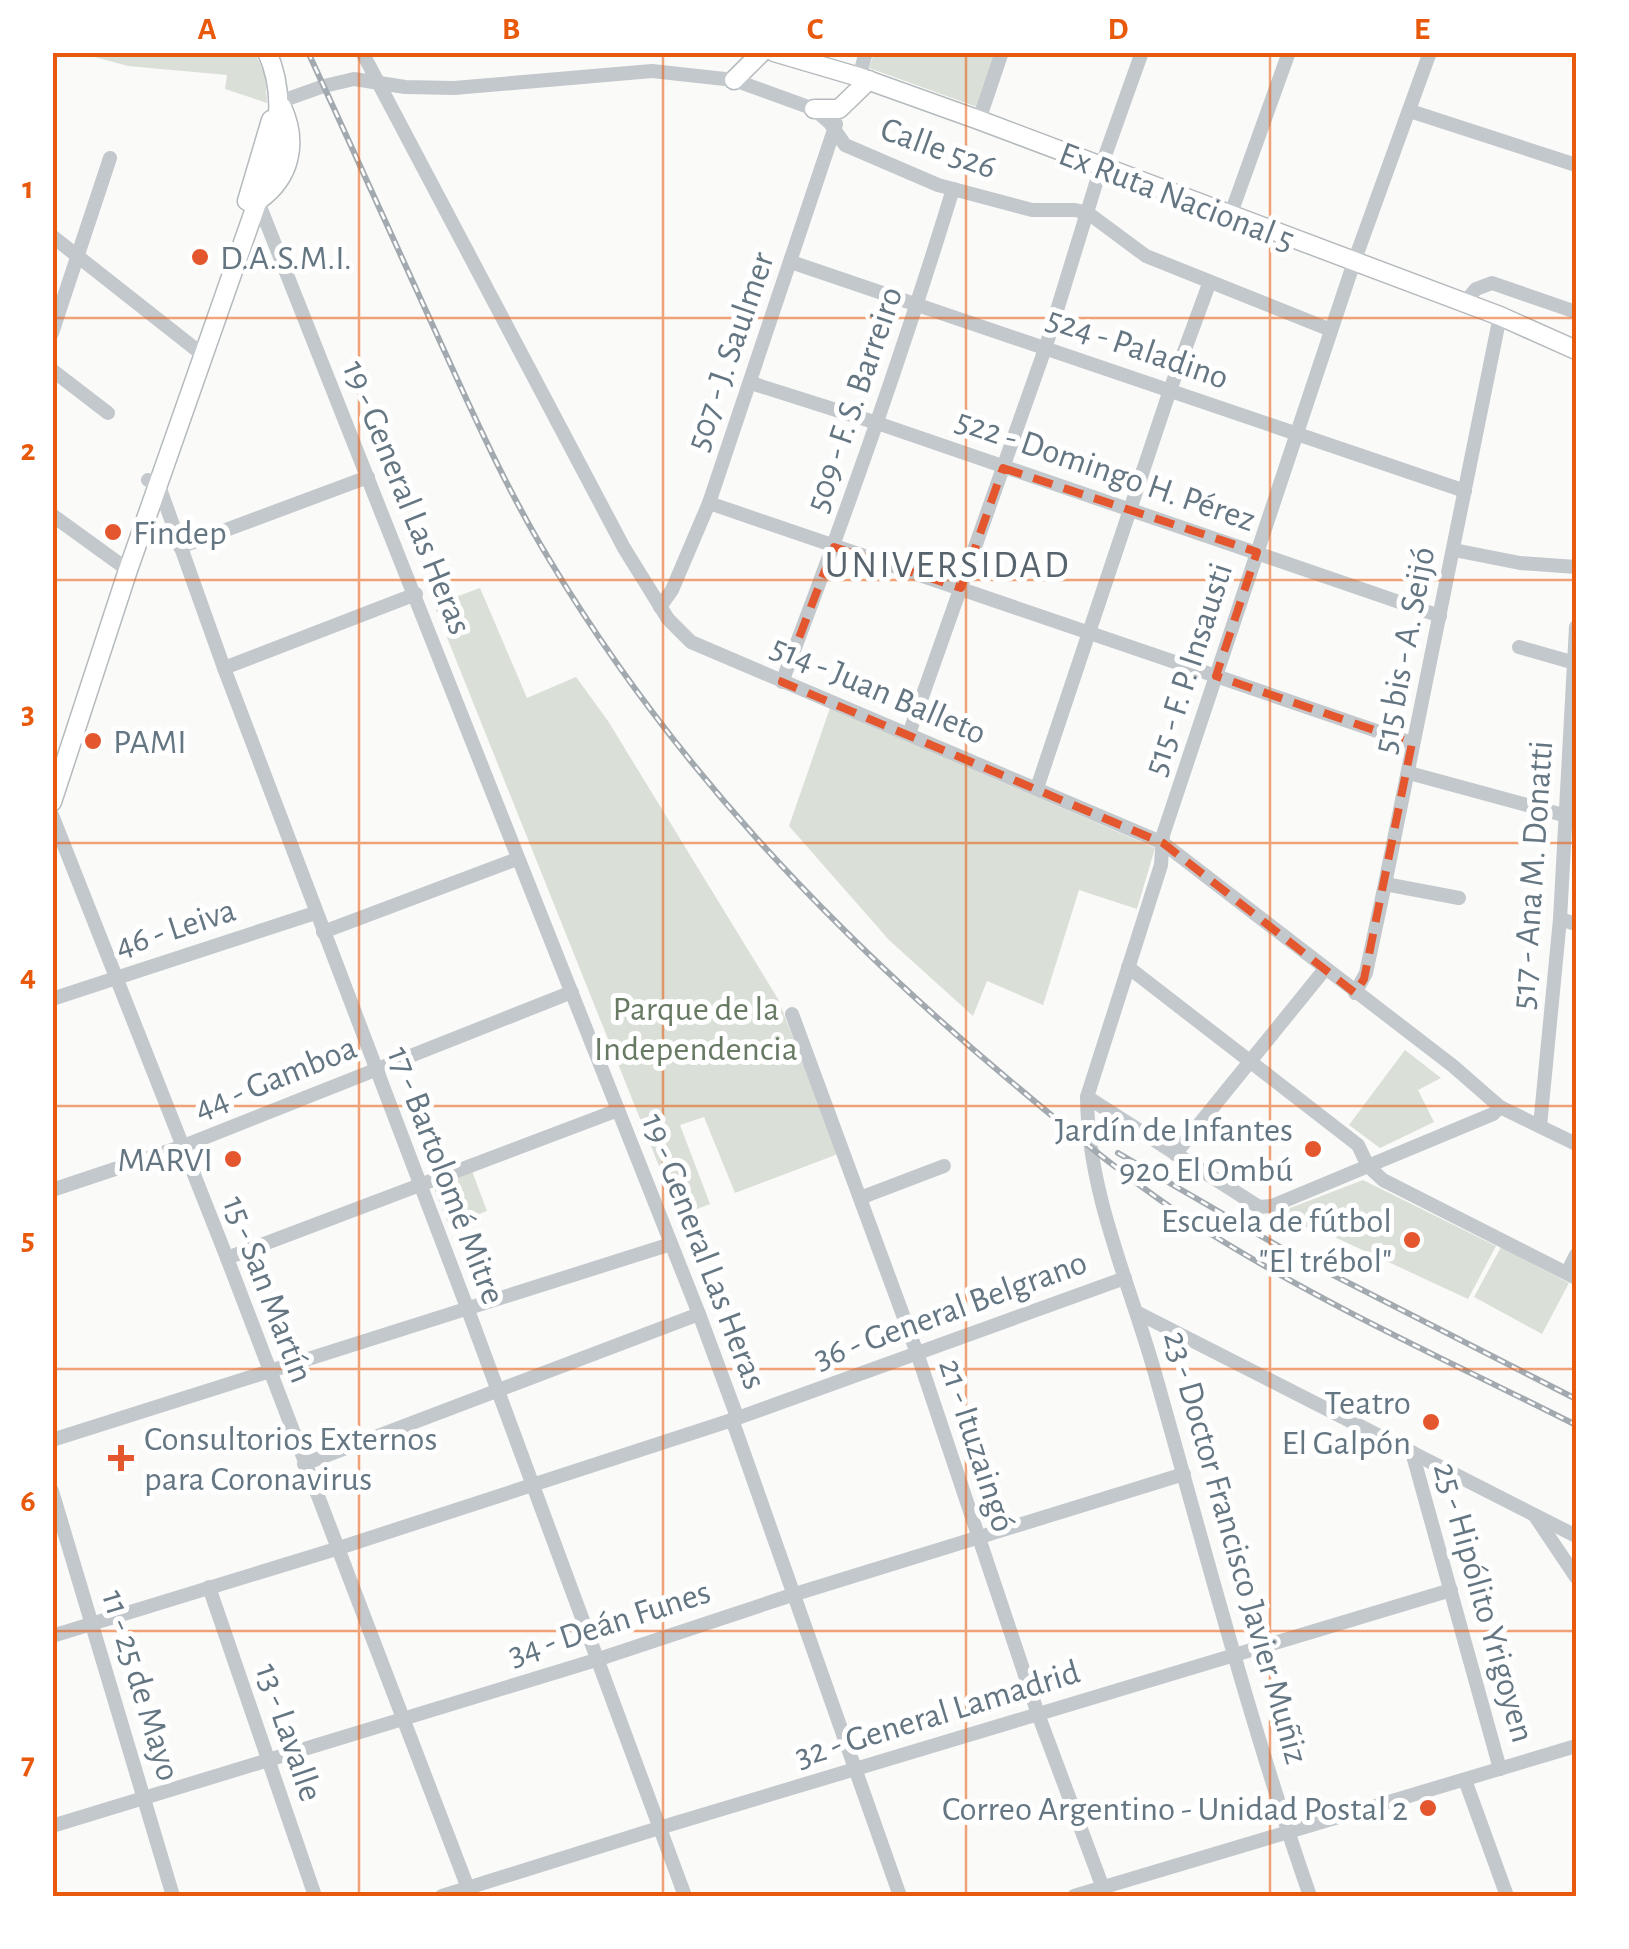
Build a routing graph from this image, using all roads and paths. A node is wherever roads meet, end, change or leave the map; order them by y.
1 (267, 52) edge
2 (362, 52) edge
3 (762, 52) edge
4 (774, 52) edge
5 (866, 52) edge
6 (1002, 52) edge
7 (1142, 52) edge
8 (1288, 52) edge
9 (1430, 52) edge
10 (864, 79) junction
11 (734, 80) junction
12 (378, 82) junction
13 (280, 102) junction
14 (814, 108) junction
15 (839, 109) junction
16 (1410, 111) junction
17 (980, 120) junction
18 (834, 130) junction
19 (110, 158) dead end
20 (1576, 165) edge
21 (1101, 167) junction
22 (953, 189) junction
23 (254, 195) junction
24 (1088, 213) junction
25 (1230, 216) junction
26 (52, 236) edge
27 (78, 256) junction
28 (791, 262) junction
29 (1354, 262) junction
30 (1208, 284) junction
31 (1464, 303) junction
32 (917, 306) junction
33 (1576, 312) edge
34 (1500, 316) junction
35 (1331, 330) junction
36 (52, 334) edge
37 (1046, 346) junction
38 (1576, 350) edge
39 (198, 352) junction
40 (52, 370) edge
41 (751, 383) junction
42 (1170, 390) junction
43 (108, 413) dead end
44 (877, 423) junction
45 (1297, 432) junction
46 (1003, 468) junction
47 (368, 477) junction
48 (153, 482) junction
49 (1465, 492) junction
50 (709, 503) junction
51 (1130, 511) junction
52 (52, 515) edge
53 (180, 547) junction
54 (834, 547) junction
55 (1454, 550) junction
56 (1257, 552) junction
57 (1576, 567) edge
58 (123, 568) junction
59 (961, 588) junction
60 (416, 594) junction
61 (660, 607) junction
62 (1440, 616) junction
63 (1576, 627) edge
64 (1090, 631) junction
65 (1519, 647) dead end
66 (1574, 663) edge
67 (224, 668) junction
68 (1216, 676) junction
69 (782, 682) junction
70 (909, 734) junction
71 (1574, 738) edge
72 (1412, 743) junction
73 (1408, 773) junction
74 (52, 775) edge
75 (1037, 788) junction
76 (52, 802) edge
77 (1566, 816) junction
78 (54, 824) edge
79 (1162, 843) junction
80 (516, 859) junction
81 (1385, 884) junction
82 (1459, 898) dead end
83 (315, 914) junction
84 (1560, 920) junction
85 (1576, 924) edge
86 (323, 932) junction
87 (1128, 967) junction
88 (1325, 969) junction
89 (117, 978) junction
90 (572, 992) junction
91 (1355, 993) junction
92 (52, 998) edge
93 (792, 1014) dead end
94 (1251, 1061) junction
95 (374, 1070) junction
96 (1087, 1097) junction
97 (1500, 1108) junction
98 (618, 1110) junction
99 (1540, 1126) junction
100 (1576, 1144) edge
101 (181, 1147) junction
102 (1175, 1154) junction
103 (944, 1166) dead end
104 (1368, 1166) junction
105 (420, 1184) junction
106 (52, 1190) edge
107 (860, 1198) junction
108 (671, 1244) junction
109 (1576, 1254) edge
110 (227, 1258) junction
111 (1572, 1276) edge
112 (1124, 1278) junction
113 (468, 1310) junction
114 (1138, 1313) junction
115 (699, 1314) junction
116 (916, 1353) junction
117 (270, 1372) junction
118 (497, 1390) junction
119 (735, 1418) junction
120 (52, 1440) edge
121 (1412, 1452) junction
122 (304, 1464) junction
123 (1184, 1474) junction
124 (532, 1486) junction
125 (52, 1492) edge
126 (1534, 1514) junction
127 (1576, 1536) edge
128 (977, 1537) junction
129 (336, 1549) junction
130 (1576, 1577) edge
131 (209, 1587) junction
132 (1451, 1590) junction
133 (792, 1595) junction
134 (92, 1623) junction
135 (52, 1636) edge
136 (1235, 1654) junction
137 (596, 1660) junction
138 (1038, 1714) junction
139 (400, 1718) junction
140 (1576, 1746) edge
141 (268, 1759) junction
142 (853, 1769) junction
143 (1500, 1769) junction
144 (1464, 1780) junction
145 (144, 1798) junction
146 (52, 1826) edge
147 (659, 1828) junction
148 (1288, 1833) junction
149 (469, 1892) edge
150 (1105, 1892) edge
151 (172, 1896) edge
152 (315, 1896) edge
153 (442, 1896) edge
154 (685, 1896) edge
155 (900, 1896) edge
156 (1074, 1896) edge
157 (1310, 1896) edge
158 (1507, 1896) edge

1 - 13 main road
2 - 12 street, 514 - Juan Balleto
3 - 11 main road
4 - 10 main road, Ex Ruta Nacional 5
5 - 10 street
6 - 17 street
7 - 21 street
8 - 25 street
9 - 16 street, 515 - F. P. Insausti
10 - 15 main road
10 - 17 main road, Ex Ruta Nacional 5
11 - 12 street
11 - 14 street
12 - 13 street
12 - 61 street, 514 - Juan Balleto
13 - 23 main road
13 - 23 main road
14 - 15 main road
14 - 18 street, Calle 526
15 - 18 street, 507 - J. Saulmer
16 - 20 street
16 - 29 street, 515 - F. P. Insausti
17 - 21 main road, Ex Ruta Nacional 5
18 - 22 street, Calle 526
18 - 28 street, 507 - J. Saulmer
19 - 27 street
21 - 24 street
21 - 25 main road, Ex Ruta Nacional 5
22 - 24 street, Calle 526
22 - 32 street, 509 - F. S. Barreiro
23 - 39 main road
23 - 47 street, 19 - General Las Heras
24 - 30 street
24 - 37 street
25 - 29 main road, Ex Ruta Nacional 5
26 - 27 street
27 - 36 street
27 - 39 street
28 - 32 street, 524 - Paladino
28 - 41 street, 507 - J. Saulmer
29 - 31 main road, Ex Ruta Nacional 5
29 - 35 street, 515 - F. P. Insausti
30 - 35 street
30 - 42 street
31 - 33 street
31 - 34 main road, Ex Ruta Nacional 5
32 - 37 street, 524 - Paladino
32 - 44 street, 509 - F. S. Barreiro
34 - 38 main road, Ex Ruta Nacional 5
34 - 49 street, 515 bis - A. Seijó
35 - 45 street, 515 - F. P. Insausti
37 - 42 street, 524 - Paladino
37 - 46 street
39 - 48 main road
40 - 43 street
41 - 44 street, 522 - Domingo H. Pérez
41 - 50 street, 507 - J. Saulmer
42 - 45 street, 524 - Paladino
42 - 51 street
44 - 46 street, 522 - Domingo H. Pérez
44 - 54 street, 509 - F. S. Barreiro
45 - 49 street, 524 - Paladino
45 - 56 street, 515 - F. P. Insausti
46 - 51 street, 522 - Domingo H. Pérez
46 - 59 street
47 - 53 street
47 - 60 street, 19 - General Las Heras
48 - 53 street, 17 - Bartolomé Mitre
48 - 58 main road
49 - 55 street, 515 bis - A. Seijó
50 - 54 street
50 - 61 street, 507 - J. Saulmer
51 - 56 street, 522 - Domingo H. Pérez
51 - 64 street
52 - 58 street
53 - 67 street, 17 - Bartolomé Mitre
54 - 59 street
54 - 69 street, 509 - F. S. Barreiro
55 - 57 street
55 - 62 street, 515 bis - A. Seijó
56 - 62 street, 522 - Domingo H. Pérez
56 - 68 street, 515 - F. P. Insausti
58 - 74 main road
58 - 76 main road
59 - 64 street
59 - 70 street
60 - 67 street
60 - 80 street, 19 - General Las Heras
61 - 69 street, 514 - Juan Balleto
62 - 72 street, 515 bis - A. Seijó
63 - 66 street, 517 - Ana M. Donatti
64 - 68 street
64 - 75 street
65 - 66 street
66 - 71 street, 517 - Ana M. Donatti
67 - 83 street, 17 - Bartolomé Mitre
68 - 72 street
68 - 79 street, 515 - F. P. Insausti
69 - 70 street, 514 - Juan Balleto
70 - 75 street, 514 - Juan Balleto
71 - 77 street, 517 - Ana M. Donatti
72 - 73 street, 515 bis - A. Seijó
73 - 77 street
73 - 81 street, 515 bis - A. Seijó
75 - 79 street, 514 - Juan Balleto
77 - 84 street, 517 - Ana M. Donatti
78 - 89 street, 15 - San Martín
79 - 87 street, 515 - F. P. Insausti
79 - 88 street, 514 - Juan Balleto
80 - 86 street
80 - 90 street, 19 - General Las Heras
81 - 82 street
81 - 91 street, 515 bis - A. Seijó
83 - 86 street, 17 - Bartolomé Mitre
83 - 89 street, 46 - Leiva
84 - 85 street
84 - 99 street, 517 - Ana M. Donatti
86 - 95 street, 17 - Bartolomé Mitre
87 - 94 street
87 - 96 street, 515 - F. P. Insausti
88 - 91 street, 514 - Juan Balleto
88 - 94 street
89 - 92 street, 46 - Leiva
89 - 101 street, 15 - San Martín
90 - 95 street, 44 - Gamboa
90 - 98 street, 19 - General Las Heras
91 - 97 street, 514 - Juan Balleto
93 - 107 street, 21 - Ituzaingó
94 - 102 street
94 - 104 street
95 - 101 street, 44 - Gamboa
95 - 105 street, 17 - Bartolomé Mitre
96 - 102 street
96 - 112 street, 23 - Doctor Francisco Javier Muñiz
97 - 99 street, 514 - Juan Balleto
97 - 104 street
98 - 105 street
98 - 108 street, 19 - General Las Heras
99 - 100 street, 514 - Juan Balleto
101 - 106 street, 44 - Gamboa
101 - 110 street, 15 - San Martín
102 - 104 street
103 - 107 street
104 - 111 street
105 - 110 street
105 - 113 street, 17 - Bartolomé Mitre
107 - 116 street, 21 - Ituzaingó
108 - 113 street
108 - 115 street, 19 - General Las Heras
109 - 111 street
110 - 117 street, 15 - San Martín
112 - 114 street, 23 - Doctor Francisco Javier Muñiz
112 - 116 street, 36 - General Belgrano
113 - 117 street
113 - 118 street, 17 - Bartolomé Mitre
114 - 121 street
114 - 123 street, 23 - Doctor Francisco Javier Muñiz
115 - 118 street
115 - 119 street, 19 - General Las Heras
116 - 119 street, 36 - General Belgrano
116 - 128 street, 21 - Ituzaingó
117 - 120 street
117 - 122 street, 15 - San Martín
118 - 122 street
118 - 124 street, 17 - Bartolomé Mitre
119 - 124 street, 36 - General Belgrano
119 - 133 street, 19 - General Las Heras
121 - 126 street
121 - 132 street, 25 - Hipólito Yrigoyen
122 - 129 street, 15 - San Martín
123 - 128 street, 34 - Deán Funes
123 - 136 street, 23 - Doctor Francisco Javier Muñiz
124 - 129 street, 36 - General Belgrano
124 - 137 street, 17 - Bartolomé Mitre
125 - 134 street, 11 - 25 de Mayo
126 - 127 street
126 - 130 street
128 - 133 street, 34 - Deán Funes
128 - 138 street, 21 - Ituzaingó
129 - 131 street, 36 - General Belgrano
129 - 139 street, 15 - San Martín
131 - 134 street, 36 - General Belgrano
131 - 141 street, 13 - Lavalle
132 - 136 street, 32 - General Lamadrid
132 - 143 street, 25 - Hipólito Yrigoyen
133 - 137 street, 34 - Deán Funes
133 - 142 street, 19 - General Las Heras
134 - 135 street, 36 - General Belgrano
134 - 145 street, 11 - 25 de Mayo
136 - 138 street, 32 - General Lamadrid
136 - 148 street, 23 - Doctor Francisco Javier Muñiz
137 - 139 street, 34 - Deán Funes
137 - 147 street, 17 - Bartolomé Mitre
138 - 142 street, 32 - General Lamadrid
138 - 150 street, 21 - Ituzaingó
139 - 141 street, 34 - Deán Funes
139 - 149 street, 15 - San Martín
140 - 143 street
141 - 145 street, 34 - Deán Funes
141 - 152 street, 13 - Lavalle
142 - 147 street, 32 - General Lamadrid
142 - 155 street, 19 - General Las Heras
143 - 144 street
144 - 148 street
144 - 158 street, 25 - Hipólito Yrigoyen
145 - 146 street, 34 - Deán Funes
145 - 151 street, 11 - 25 de Mayo
147 - 149 street, 32 - General Lamadrid
147 - 154 street, 17 - Bartolomé Mitre
148 - 150 street
148 - 157 street, 23 - Doctor Francisco Javier Muñiz
149 - 153 street, 32 - General Lamadrid
150 - 156 street

